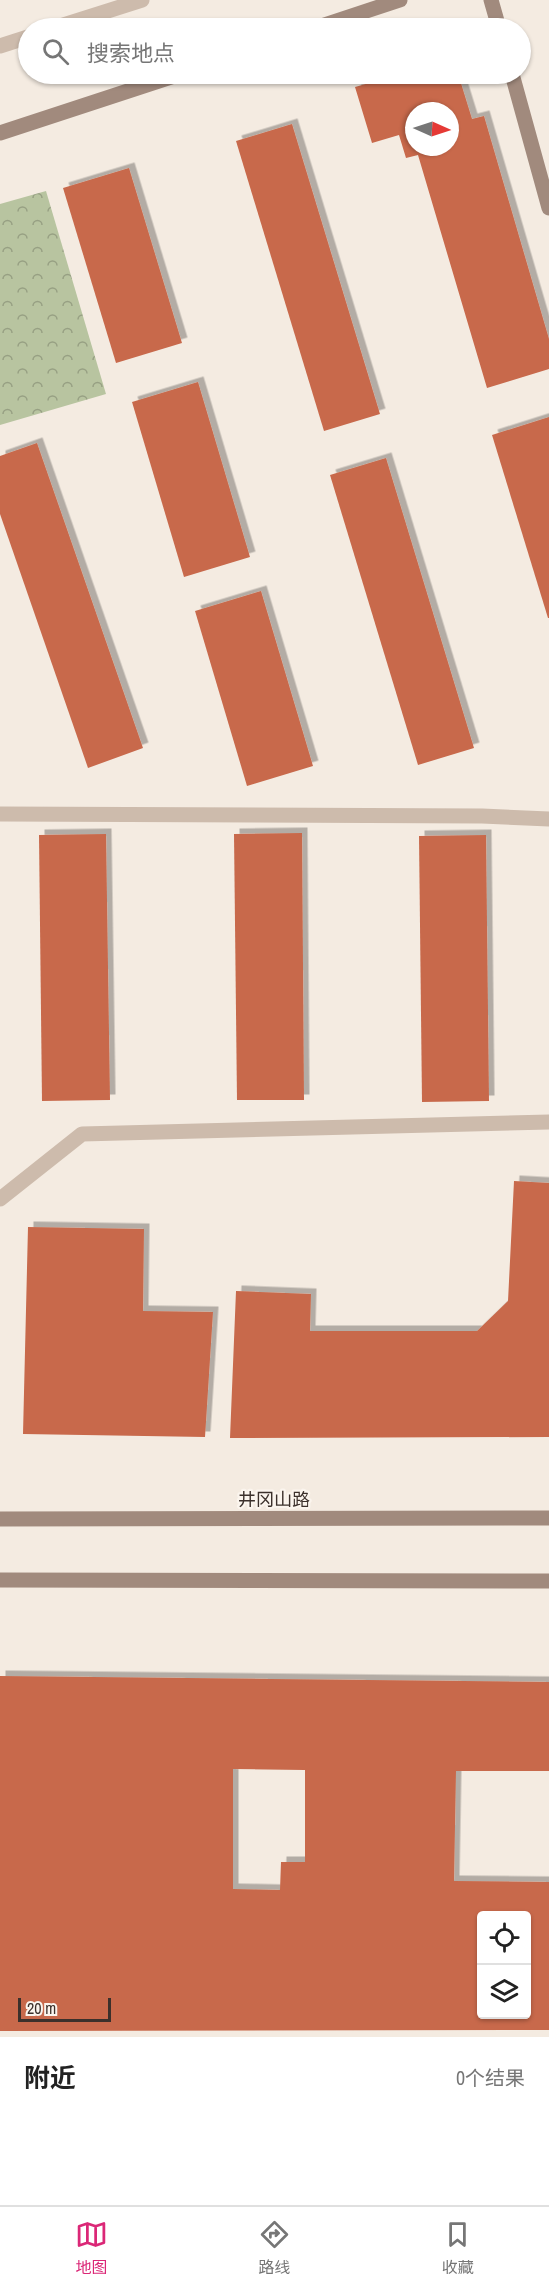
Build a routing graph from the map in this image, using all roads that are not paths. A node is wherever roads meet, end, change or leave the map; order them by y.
1 (142, 0) edge
2 (400, 0) edge
3 (491, 0) edge
4 (85, 18) edge
5 (345, 18) edge
6 (496, 18) edge
7 (18, 40) edge
8 (0, 46) edge
9 (150, 84) edge
10 (515, 84) edge
11 (0, 134) edge
12 (549, 207) edge
13 (0, 814) edge
14 (549, 819) edge
15 (549, 1122) edge
16 (0, 1199) edge
17 (549, 1518) edge
18 (0, 1519) edge
19 (0, 1580) edge
20 (549, 1581) edge

1 - 4 street
2 - 5 main road
3 - 6 main road
7 - 8 street
9 - 11 main road
10 - 12 main road
13 - 14 street
15 - 16 street
17 - 18 main road, 井冈山路
19 - 20 main road

